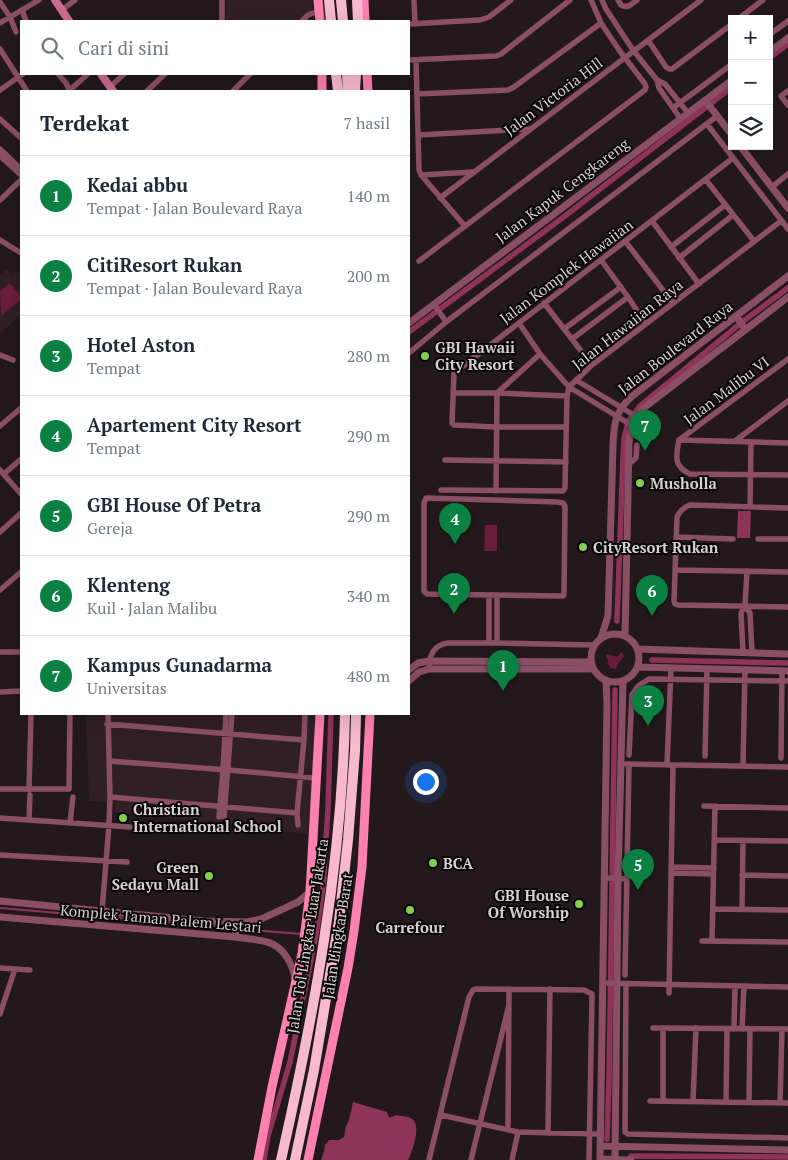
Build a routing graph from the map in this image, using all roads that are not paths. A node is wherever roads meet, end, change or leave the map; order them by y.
1 (39, 0) edge
2 (55, 0) edge
3 (75, 0) edge
4 (222, 0) edge
5 (318, 0) edge
6 (329, 0) edge
7 (342, 0) edge
8 (348, 0) edge
9 (358, 0) edge
10 (364, 0) edge
11 (414, 0) edge
12 (511, 0) edge
13 (570, 0) edge
14 (591, 0) edge
15 (602, 0) edge
16 (618, 0) edge
17 (637, 0) edge
18 (701, 0) edge
19 (763, 0) edge
20 (0, 2) edge
21 (22, 10) junction
22 (62, 10) junction
23 (319, 11) junction
24 (743, 15) edge
25 (10, 17) junction
26 (26, 20) edge
27 (67, 20) edge
28 (222, 20) edge
29 (303, 20) edge
30 (320, 20) edge
31 (331, 20) edge
32 (343, 20) edge
33 (348, 20) edge
34 (358, 20) edge
35 (365, 20) edge
36 (788, 21) edge
37 (0, 23) edge
38 (602, 23) junction
39 (412, 24) edge
40 (728, 27) edge
41 (16, 32) dead end
42 (773, 32) edge
43 (788, 38) edge
44 (648, 40) junction
45 (0, 49) edge
46 (773, 49) edge
47 (633, 50) junction
48 (625, 58) junction
49 (412, 60) edge
50 (728, 67) edge
51 (20, 75) edge
52 (59, 75) edge
53 (87, 75) edge
54 (102, 75) edge
55 (123, 75) edge
56 (164, 75) edge
57 (249, 75) edge
58 (322, 75) edge
59 (336, 75) edge
60 (347, 75) edge
61 (356, 75) edge
62 (368, 75) edge
63 (21, 76) edge
64 (657, 80) junction
65 (728, 83) edge
66 (76, 88) edge
67 (111, 89) edge
68 (0, 90) edge
69 (27, 90) edge
70 (148, 90) edge
71 (234, 90) edge
72 (322, 90) edge
73 (338, 90) edge
74 (348, 90) edge
75 (354, 90) edge
76 (368, 90) edge
77 (788, 91) edge
78 (417, 94) junction
79 (705, 101) junction
80 (680, 102) junction
81 (788, 105) edge
82 (673, 108) junction
83 (688, 113) junction
84 (715, 113) junction
85 (680, 118) junction
86 (0, 119) edge
87 (707, 124) junction
88 (530, 129) junction
89 (728, 130) edge
90 (418, 135) junction
91 (20, 137) edge
92 (0, 149) edge
93 (743, 150) edge
94 (0, 156) edge
95 (733, 158) junction
96 (20, 168) edge
97 (473, 172) junction
98 (20, 174) edge
99 (788, 174) edge
100 (421, 175) junction
101 (706, 180) junction
102 (20, 181) edge
103 (772, 187) junction
104 (440, 198) junction
105 (0, 200) edge
106 (725, 205) junction
107 (788, 208) edge
108 (733, 215) junction
109 (652, 221) junction
110 (781, 221) junction
111 (464, 225) junction
112 (788, 230) edge
113 (0, 240) edge
114 (754, 241) junction
115 (625, 242) junction
116 (671, 247) junction
117 (20, 253) edge
118 (679, 258) junction
119 (601, 260) junction
120 (419, 261) dead end
121 (788, 276) edge
122 (699, 284) junction
123 (621, 287) junction
124 (628, 297) junction
125 (788, 297) edge
126 (673, 303) junction
127 (544, 304) junction
128 (435, 305) junction
129 (737, 317) junction
130 (410, 322) edge
131 (446, 322) junction
132 (519, 323) junction
133 (646, 324) junction
134 (744, 328) junction
135 (564, 329) junction
136 (572, 339) junction
137 (410, 352) edge
138 (540, 354) junction
139 (0, 355) edge
140 (788, 359) edge
141 (13, 360) dead end
142 (592, 365) junction
143 (576, 380) junction
144 (569, 387) junction
145 (453, 393) junction
146 (497, 393) junction
147 (598, 394) junction
148 (567, 396) junction
149 (788, 401) edge
150 (594, 402) junction
151 (623, 408) junction
152 (20, 409) edge
153 (635, 416) junction
154 (618, 417) junction
155 (631, 425) junction
156 (0, 426) edge
157 (496, 427) junction
158 (566, 427) junction
159 (679, 440) junction
160 (735, 442) junction
161 (751, 442) junction
162 (788, 443) edge
163 (637, 445) dead end
164 (20, 460) edge
165 (446, 460) dead end
166 (496, 461) junction
167 (566, 462) junction
168 (629, 464) junction
169 (2, 472) edge
170 (750, 474) junction
171 (788, 475) edge
172 (441, 490) dead end
173 (496, 491) junction
174 (20, 493) edge
175 (750, 507) junction
176 (788, 508) edge
177 (20, 514) edge
178 (0, 532) edge
179 (676, 537) junction
180 (733, 538) dead end
181 (758, 538) dead end
182 (788, 539) edge
183 (675, 570) junction
184 (746, 571) junction
185 (788, 572) edge
186 (20, 573) edge
187 (0, 590) edge
188 (489, 595) junction
189 (497, 595) junction
190 (745, 606) junction
191 (788, 607) edge
192 (625, 636) junction
193 (601, 638) junction
194 (489, 643) junction
195 (497, 643) junction
196 (594, 645) junction
197 (637, 649) junction
198 (0, 652) edge
199 (20, 652) edge
200 (743, 652) junction
201 (752, 653) junction
202 (788, 654) edge
203 (429, 665) junction
204 (592, 666) junction
205 (638, 667) junction
206 (671, 668) junction
207 (410, 669) edge
208 (707, 669) junction
209 (745, 670) junction
210 (785, 671) edge
211 (671, 678) junction
212 (410, 679) edge
213 (707, 679) junction
214 (606, 680) junction
215 (623, 680) junction
216 (745, 680) junction
217 (785, 681) edge
218 (20, 691) edge
219 (0, 692) edge
220 (31, 715) edge
221 (70, 715) edge
222 (108, 715) edge
223 (226, 715) edge
224 (232, 715) edge
225 (305, 715) edge
226 (320, 715) edge
227 (345, 715) edge
228 (356, 715) edge
229 (371, 715) edge
230 (107, 724) junction
231 (228, 733) junction
232 (304, 740) junction
233 (629, 755) dead end
234 (705, 756) dead end
235 (780, 758) dead end
236 (108, 761) junction
237 (621, 764) junction
238 (629, 764) junction
239 (670, 765) junction
240 (743, 766) junction
241 (788, 767) edge
242 (226, 770) junction
243 (301, 777) junction
244 (316, 778) junction
245 (0, 789) edge
246 (30, 792) junction
247 (73, 797) dead end
248 (110, 797) junction
249 (704, 806) dead end
250 (715, 806) junction
251 (222, 807) junction
252 (788, 808) edge
253 (297, 813) junction
254 (221, 817) dead end
255 (620, 817) junction
256 (628, 817) junction
257 (0, 818) edge
258 (29, 820) junction
259 (70, 823) junction
260 (109, 825) junction
261 (298, 825) dead end
262 (130, 827) dead end
263 (715, 840) junction
264 (743, 841) junction
265 (788, 841) edge
266 (0, 855) edge
267 (107, 860) junction
268 (127, 862) dead end
269 (671, 870) junction
270 (714, 871) junction
271 (742, 875) junction
272 (788, 876) edge
273 (611, 878) junction
274 (627, 879) junction
275 (310, 892) junction
276 (0, 901) edge
277 (713, 908) junction
278 (742, 909) junction
279 (788, 910) edge
280 (102, 912) junction
281 (0, 917) edge
282 (236, 929) junction
283 (702, 940) dead end
284 (712, 941) junction
285 (788, 942) edge
286 (0, 968) edge
287 (15, 969) junction
288 (30, 970) dead end
289 (625, 975) dead end
290 (296, 982) junction
291 (604, 983) junction
292 (615, 984) junction
293 (626, 984) junction
294 (669, 985) junction
295 (735, 986) junction
296 (744, 986) junction
297 (788, 987) edge
298 (509, 989) junction
299 (550, 989) junction
300 (669, 993) dead end
301 (509, 1004) junction
302 (0, 1014) edge
303 (616, 1018) junction
304 (626, 1018) junction
305 (653, 1028) dead end
306 (663, 1028) junction
307 (696, 1028) junction
308 (730, 1029) junction
309 (742, 1029) junction
310 (750, 1029) junction
311 (785, 1029) edge
312 (616, 1062) junction
313 (626, 1062) junction
314 (650, 1101) dead end
315 (663, 1101) junction
316 (693, 1101) junction
317 (726, 1102) junction
318 (749, 1102) junction
319 (780, 1103) junction
320 (788, 1103) edge
321 (615, 1110) junction
322 (625, 1111) junction
323 (441, 1114) junction
324 (479, 1124) junction
325 (508, 1130) junction
326 (518, 1132) junction
327 (548, 1133) junction
328 (589, 1134) junction
329 (600, 1134) junction
330 (647, 1135) junction
331 (788, 1138) edge
332 (600, 1146) junction
333 (615, 1146) junction
334 (647, 1147) junction
335 (788, 1150) edge
336 (258, 1160) edge
337 (281, 1160) edge
338 (295, 1160) edge
339 (308, 1160) edge
340 (429, 1160) edge
341 (471, 1160) edge
342 (512, 1160) edge
343 (589, 1160) edge
344 (600, 1160) edge
345 (615, 1160) edge
346 (631, 1160) edge

1 - 21 street
2 - 22 main road
3 - 22 street
4 - 28 street
5 - 23 main road
6 - 31 highway
7 - 32 highway
8 - 33 highway
9 - 34 highway
10 - 35 main road
11 - 39 street
12 - 39 street
13 - 49 street
14 - 38 street
15 - 47 street
16 - 17 street
18 - 44 street, Jalan Victoria Hill
19 - 24 street
20 - 25 street
21 - 25 street
21 - 26 street
22 - 27 main road
23 - 29 street
23 - 30 main road
25 - 37 street
25 - 41 street
36 - 42 street
38 - 48 street
38 - 78 street
40 - 44 street
43 - 46 street
44 - 47 street, Jalan Victoria Hill
45 - 51 street
47 - 48 street, Jalan Victoria Hill
47 - 64 street
48 - 88 street, Jalan Victoria Hill
48 - 111 street
49 - 78 street
50 - 80 street
52 - 66 street
53 - 66 street
54 - 67 main road
55 - 67 street
56 - 70 street
57 - 71 street
58 - 72 main road
59 - 73 highway
60 - 74 highway
61 - 75 highway
62 - 76 main road
63 - 68 street
63 - 69 street
64 - 80 street
64 - 82 street
65 - 79 street, Jalan Kapuk Cengkareng
77 - 81 street
78 - 90 street
79 - 83 street, Jalan Kapuk Cengkareng
79 - 84 street
80 - 82 street
80 - 83 street
82 - 85 street
83 - 85 street, Jalan Kapuk Cengkareng
84 - 87 street
84 - 89 street
85 - 128 street, Jalan Kapuk Cengkareng
86 - 91 street
87 - 95 street
87 - 131 street
88 - 90 street
88 - 97 street, Jalan Victoria Hill
90 - 100 street
92 - 96 street
93 - 103 street
94 - 98 street
95 - 101 street, Jalan Komplek Hawaiian
95 - 110 street
97 - 100 street
97 - 104 street, Jalan Victoria Hill
99 - 103 street
100 - 104 street
101 - 106 street
101 - 109 street, Jalan Komplek Hawaiian
102 - 105 street
103 - 107 street
104 - 111 street
106 - 108 street
106 - 116 street
108 - 114 street
108 - 118 street
109 - 115 street, Jalan Komplek Hawaiian
109 - 116 street
110 - 112 street
110 - 114 street, Jalan Hawaiian Raya
111 - 120 street
113 - 117 street
114 - 122 street, Jalan Hawaiian Raya
115 - 119 street, Jalan Komplek Hawaiian
115 - 126 street
116 - 118 street
118 - 122 street
119 - 123 street
119 - 127 street, Jalan Komplek Hawaiian
121 - 129 street, Jalan Boulevard Raya
122 - 126 street, Jalan Hawaiian Raya
123 - 124 street
123 - 135 street
124 - 133 street
124 - 136 street
125 - 134 street, Jalan Boulevard Raya
126 - 133 street, Jalan Hawaiian Raya
127 - 132 street, Jalan Komplek Hawaiian
127 - 135 street
128 - 130 street, Jalan Kapuk Cengkareng
128 - 131 street
129 - 134 street
129 - 151 street, Jalan Boulevard Raya
131 - 137 street
132 - 138 street
132 - 145 street, Jalan Komplek Hawaiian
133 - 142 street, Jalan Hawaiian Raya
134 - 153 street, Jalan Boulevard Raya
135 - 136 street
136 - 142 street
138 - 144 street
138 - 146 street
139 - 141 street
140 - 159 street, Jalan Malibu VI
142 - 143 street, Jalan Hawaiian Raya
143 - 144 street, Jalan Hawaiian Raya
143 - 147 street
144 - 148 street, Jalan Hawaiian Raya
144 - 150 street
145 - 146 street
145 - 157 street, Jalan Komplek Hawaiian
146 - 148 street
146 - 157 street
147 - 150 street
147 - 151 street
148 - 158 street, Jalan Hawaiian Raya
149 - 160 street
150 - 154 street
151 - 153 street
151 - 154 street, Jalan Boulevard Raya
152 - 156 street
153 - 155 street, Jalan Boulevard Raya
154 - 155 street
154 - 193 street, Jalan Boulevard Raya
155 - 168 street, Jalan Boulevard Raya
157 - 158 street
157 - 166 street
158 - 167 street, Jalan Hawaiian Raya
159 - 160 street
159 - 170 street
160 - 161 street
161 - 162 street
161 - 170 street
163 - 168 street
164 - 169 street
165 - 166 street
166 - 167 street
166 - 173 street
167 - 173 street, Jalan Hawaiian Raya
168 - 192 street, Jalan Boulevard Raya
169 - 174 street
170 - 171 street
170 - 175 street
172 - 173 street
175 - 176 street
175 - 179 street
177 - 178 street
179 - 180 street
179 - 183 street
181 - 182 street
183 - 184 street
183 - 190 street
184 - 185 street
184 - 190 street
186 - 187 street
188 - 189 street
188 - 189 street
188 - 194 street
189 - 195 street
190 - 191 street
190 - 200 street
190 - 201 street
192 - 193 street
192 - 197 street
193 - 196 street
194 - 195 street
194 - 203 street
195 - 196 street
196 - 204 street
197 - 200 street
197 - 205 street
198 - 199 street
200 - 201 street
201 - 202 street
203 - 204 street
203 - 207 street
203 - 212 street
204 - 214 street
205 - 206 street
205 - 215 street
206 - 208 street
206 - 211 street
208 - 209 street
208 - 213 street
209 - 210 street
209 - 216 street
210 - 217 street
211 - 213 street
211 - 233 street
211 - 239 street
213 - 216 street
213 - 234 street
214 - 215 street
214 - 273 street
215 - 237 street
216 - 217 street
216 - 240 street
217 - 235 street
218 - 219 street
220 - 246 street
221 - 246 street
222 - 230 street
223 - 231 street
224 - 231 street
225 - 232 street
226 - 244 main road
227 - 337 highway, Jalan Tol Lingkar Luar Jakarta
228 - 338 highway, Jalan Tol Lingkar Luar Jakarta
229 - 339 main road, Jalan Lingkar Barat
230 - 231 street
230 - 236 street
231 - 232 street
231 - 242 street
232 - 243 street
236 - 242 street
236 - 248 street
237 - 238 street
237 - 255 street
238 - 239 street
238 - 256 street
239 - 240 street
239 - 269 street
240 - 241 street
242 - 243 street
242 - 251 street
243 - 244 street
243 - 253 street
244 - 275 main road
245 - 246 street
246 - 258 street
247 - 259 street
248 - 251 street
248 - 260 street
249 - 250 street
250 - 252 street
250 - 263 street
251 - 253 street
251 - 254 street
253 - 261 street
255 - 256 street
255 - 273 street
256 - 274 street
257 - 258 street
258 - 259 street
259 - 260 street
260 - 262 street
260 - 267 street
263 - 264 street
263 - 270 street
264 - 265 street
264 - 271 street
266 - 267 street
267 - 268 street
267 - 280 street
269 - 270 street
269 - 294 street
270 - 277 street
271 - 272 street
271 - 278 street
273 - 274 street
273 - 291 street
273 - 292 street
274 - 289 street
275 - 282 street, Komplek Taman Palem Lestari
275 - 290 main road
276 - 280 street, Komplek Taman Palem Lestari
277 - 278 street
277 - 284 street
278 - 279 street
280 - 282 street, Komplek Taman Palem Lestari
281 - 282 street, Komplek Taman Palem Lestari
282 - 290 street, Komplek Taman Palem Lestari
283 - 284 street
284 - 285 street
286 - 287 street
287 - 288 street
287 - 302 street
290 - 336 main road
291 - 292 street
291 - 329 street
292 - 293 street
292 - 303 street
293 - 294 street
293 - 304 street
294 - 295 street
294 - 300 street
295 - 296 street
295 - 308 street
296 - 297 street
296 - 309 street
298 - 299 street
298 - 301 street
298 - 323 street
299 - 327 street
299 - 328 street
301 - 324 street
301 - 325 street
303 - 304 street
303 - 312 street
304 - 313 street
305 - 306 street
306 - 307 street
306 - 315 street
307 - 308 street
307 - 316 street
308 - 309 street
308 - 317 street
309 - 310 street
310 - 311 street
310 - 318 street
311 - 319 street
312 - 313 street
312 - 321 street
313 - 322 street
314 - 315 street
315 - 316 street
316 - 317 street
317 - 318 street
318 - 319 street
319 - 320 street
321 - 322 street
321 - 333 street
322 - 330 street
323 - 324 street
323 - 340 street
324 - 325 street
324 - 341 street
325 - 326 street
326 - 327 street
326 - 342 street
327 - 328 street
328 - 329 street
328 - 343 street
329 - 332 street
330 - 331 street
330 - 334 street
332 - 333 street
332 - 344 street
333 - 334 street
333 - 345 street
334 - 335 street
344 - 345 street
345 - 346 street

